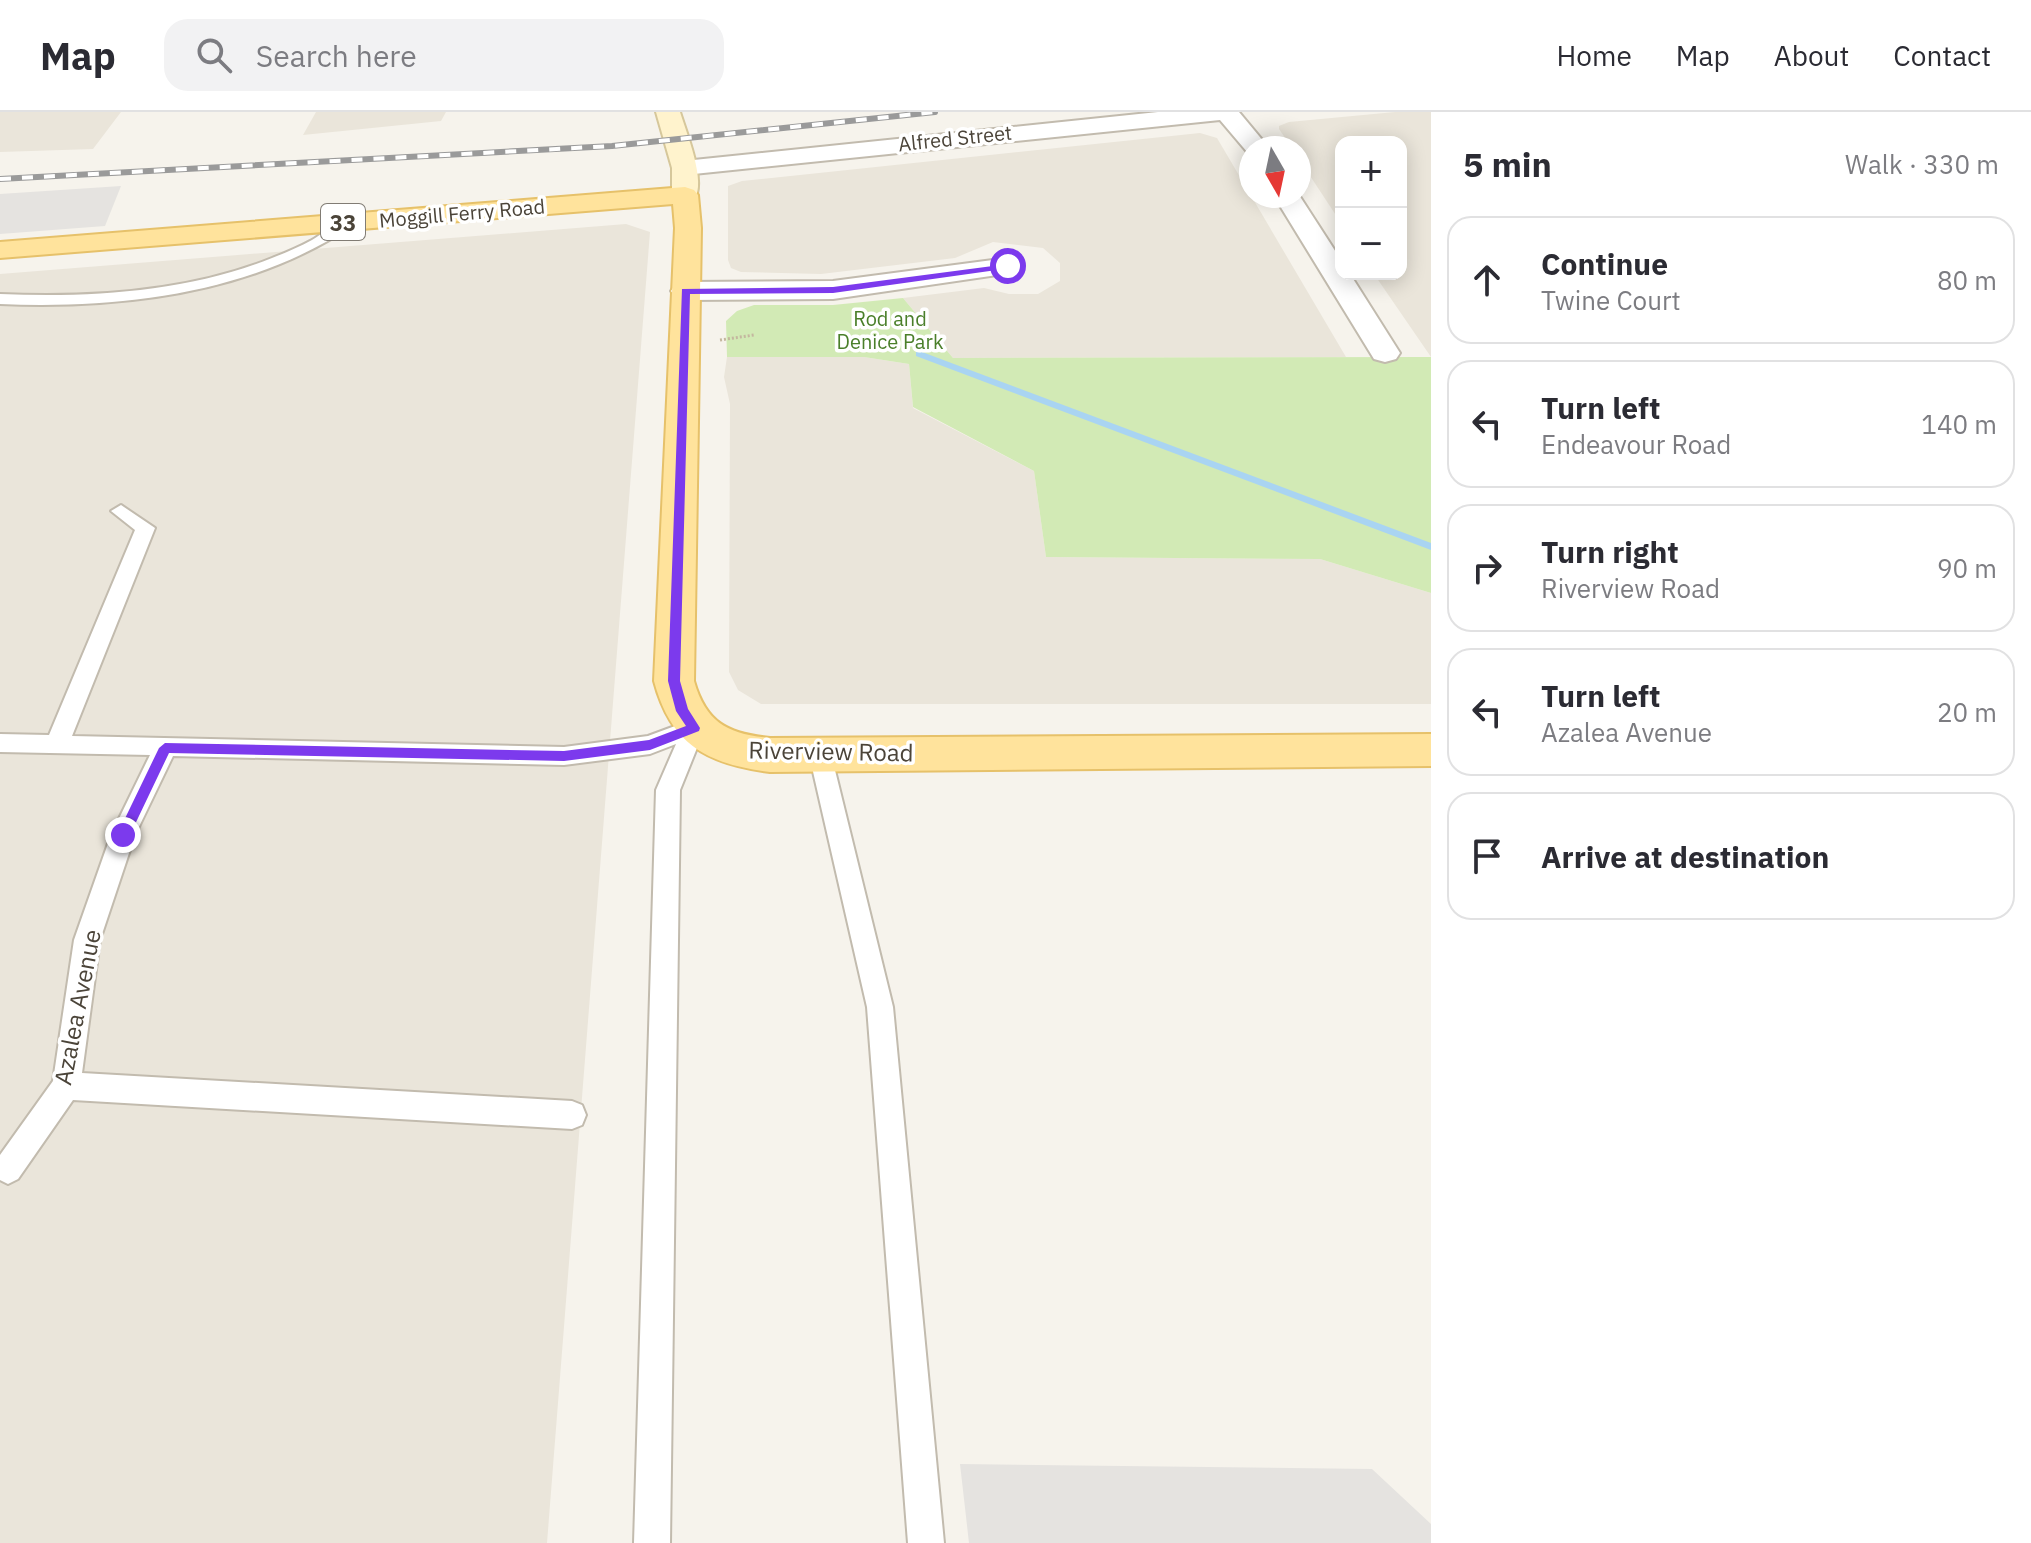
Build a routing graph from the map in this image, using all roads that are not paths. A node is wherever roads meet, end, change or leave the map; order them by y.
1 (668, 112) edge
2 (1226, 112) edge
3 (1247, 136) edge
4 (685, 181) junction
5 (1294, 208) edge
6 (348, 222) junction
7 (0, 250) edge
8 (1008, 266) dead end
9 (685, 291) junction
10 (0, 299) edge
11 (1385, 353) dead end
12 (121, 511) dead end
13 (694, 728) junction
14 (0, 743) edge
15 (57, 744) junction
16 (165, 748) junction
17 (1431, 750) edge
18 (820, 754) junction
19 (66, 1086) junction
20 (572, 1115) dead end
21 (8, 1169) dead end
22 (652, 1543) edge
23 (926, 1543) edge

1 - 4 main road
2 - 3 street
2 - 4 street, Alfred Street
4 - 6 main road, Moggill Ferry Road / 33
4 - 9 main road
5 - 11 street
6 - 7 main road, Moggill Ferry Road / 33
6 - 10 lane
8 - 9 street
9 - 13 main road
12 - 15 lane
13 - 16 lane
13 - 18 main road, Riverview Road
13 - 22 lane
14 - 15 lane
15 - 16 lane
16 - 19 lane, Azalea Avenue
17 - 18 main road, Riverview Road
18 - 23 lane
19 - 20 lane
19 - 21 lane, Azalea Avenue

